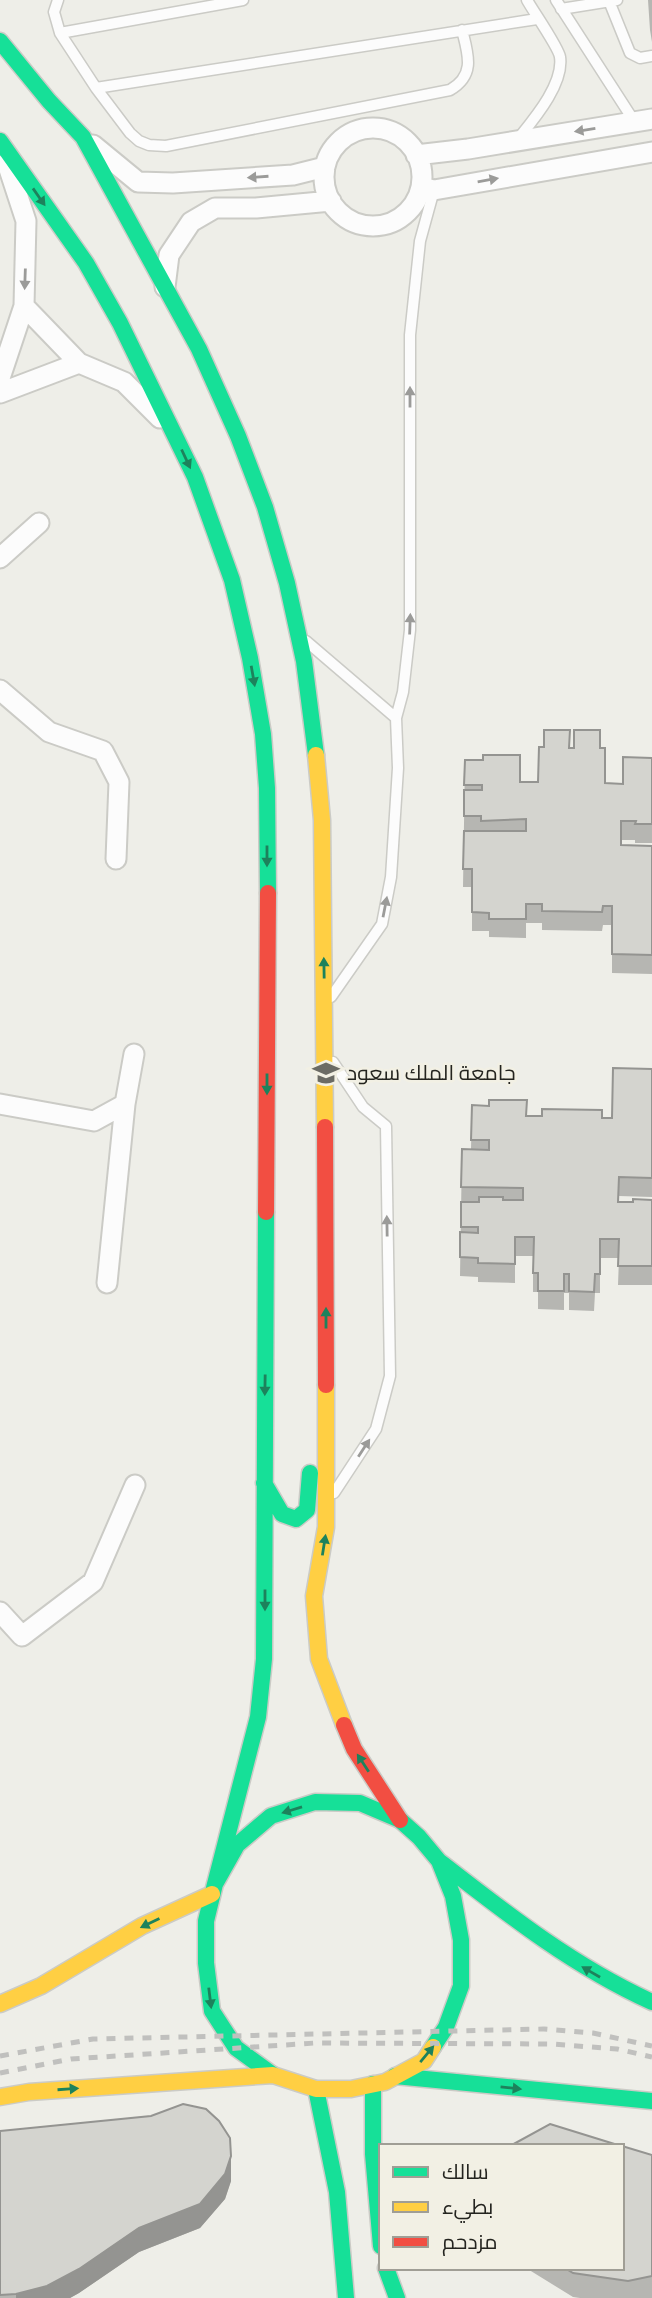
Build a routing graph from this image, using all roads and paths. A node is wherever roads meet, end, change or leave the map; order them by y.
1 (58, 0) edge
2 (243, 0) edge
3 (527, 0) edge
4 (613, 1) edge
5 (559, 5) edge
6 (537, 19) junction
7 (461, 30) junction
8 (60, 33) junction
9 (0, 41) edge
10 (652, 56) edge
11 (96, 88) junction
12 (643, 120) edge
13 (83, 136) junction
14 (517, 140) junction
15 (0, 141) edge
16 (652, 152) edge
17 (416, 155) junction
18 (326, 167) junction
19 (428, 188) junction
20 (331, 201) junction
21 (165, 287) junction
22 (24, 306) junction
23 (79, 363) junction
24 (0, 379) edge
25 (0, 393) edge
26 (173, 431) junction
27 (40, 523) dead end
28 (0, 558) edge
29 (298, 634) junction
30 (1, 693) edge
31 (396, 718) junction
32 (116, 859) dead end
33 (325, 1006) junction
34 (325, 1050) junction
35 (134, 1054) dead end
36 (0, 1104) edge
37 (125, 1104) junction
38 (107, 1283) dead end
39 (326, 1423) junction
40 (264, 1483) junction
41 (135, 1485) dead end
42 (326, 1505) junction
43 (0, 1612) edge
44 (400, 1820) junction
45 (439, 1861) junction
46 (214, 1889) junction
47 (652, 2002) edge
48 (0, 2004) edge
49 (273, 2075) junction
50 (395, 2076) junction
51 (373, 2084) junction
52 (316, 2088) junction
53 (0, 2097) edge
54 (652, 2101) edge
55 (379, 2223) edge
56 (345, 2265) junction
57 (386, 2270) edge
58 (387, 2270) edge
59 (332, 2298) edge
60 (346, 2298) edge
61 (385, 2298) edge
62 (397, 2298) edge

1 - 8 lane
2 - 8 lane
3 - 6 lane
4 - 5 lane
4 - 10 lane
5 - 12 lane
6 - 7 lane
6 - 14 lane
7 - 11 lane
7 - 11 lane
8 - 11 lane
9 - 13 street
12 -> 14 street
18 -> 13 street
13 - 21 street
14 - 17 street
15 -> 22 street
15 -> 26 street
19 -> 16 street
17 - 18 street
17 - 19 street
18 - 20 street
19 - 20 street
31 -> 19 lane
20 - 21 street
21 - 29 street
22 - 23 street
22 - 24 street
23 - 25 street
23 - 26 street
26 -> 40 street
27 - 28 street
29 - 31 lane
33 -> 29 street
30 - 32 street
33 -> 31 lane
33 - 34 street
39 -> 34 street
42 -> 34 lane
35 - 37 street
36 - 37 street
37 - 38 street
39 - 40 street
39 - 42 street
40 -> 46 street
41 - 43 street
44 -> 42 street
44 - 45 street
44 -> 46 street
47 -> 45 street
50 -> 45 street
46 -> 48 street
46 -> 49 street
49 - 52 street
53 -> 49 street
50 - 51 street
50 -> 54 street
51 - 52 street
51 - 55 street
52 - 56 street
56 - 59 street
56 - 60 street
57 - 61 street
58 - 62 street

